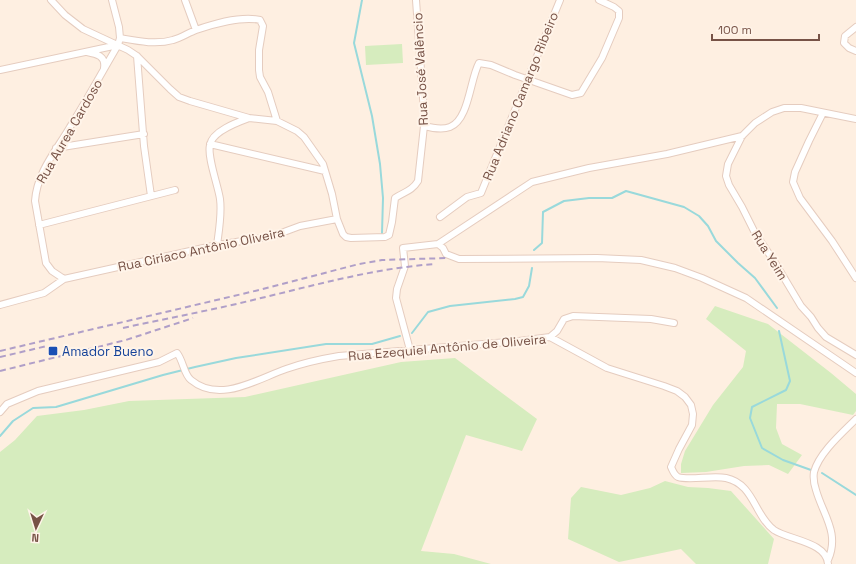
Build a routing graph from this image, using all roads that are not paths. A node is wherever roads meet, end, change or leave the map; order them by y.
1 (51, 0) edge
2 (112, 0) edge
3 (185, 0) edge
4 (416, 0) edge
5 (560, 0) edge
6 (599, 0) edge
7 (856, 27) edge
8 (196, 30) junction
9 (119, 42) junction
10 (856, 51) edge
11 (87, 52) junction
12 (137, 56) junction
13 (0, 70) edge
14 (104, 70) junction
15 (527, 80) junction
16 (823, 113) junction
17 (249, 118) junction
18 (856, 119) edge
19 (277, 121) junction
20 (424, 126) junction
21 (144, 134) junction
22 (742, 136) junction
23 (210, 144) junction
24 (56, 148) junction
25 (325, 171) junction
26 (175, 190) dead end
27 (151, 196) junction
28 (440, 217) dead end
29 (337, 219) junction
30 (39, 225) junction
31 (438, 244) junction
32 (218, 245) junction
33 (64, 278) junction
34 (856, 278) edge
35 (0, 305) edge
36 (674, 323) dead end
37 (550, 337) junction
38 (410, 350) junction
39 (856, 355) edge
40 (856, 373) edge
41 (0, 412) edge
42 (856, 419) edge
43 (828, 562) edge

1 - 9 street
2 - 9 street
3 - 8 street
4 - 20 street, Rua José Valêncio
5 - 15 street, Rua Adriano Camargo Ribeiro
6 - 15 street
7 - 10 street
8 - 9 street
8 - 19 street
9 - 11 street
9 - 12 street
9 - 14 street, Rua Aurea Cardoso
11 - 13 street
11 - 14 street
12 - 17 street
12 - 21 street
14 - 24 street, Rua Aurea Cardoso
15 - 20 street
15 - 28 street, Rua Adriano Camargo Ribeiro
16 - 18 street
16 - 22 street
16 - 34 street
17 - 19 street
17 - 23 street
19 - 25 street
20 - 29 street, Rua José Valêncio
21 - 24 street
21 - 27 street
22 - 31 street
22 - 39 street, Rua Yeim
23 - 25 street
23 - 32 street
24 - 30 street, Rua Aurea Cardoso
25 - 29 street
26 - 27 street
27 - 30 street
29 - 32 street, Rua Ciriaco Antônio Oliveira
30 - 33 street
31 - 38 street
31 - 40 street
32 - 33 street, Rua Ciriaco Antônio Oliveira
33 - 35 street, Rua Ciriaco Antônio Oliveira
36 - 37 street
37 - 38 street, Rua Ezequiel Antônio de Oliveira
37 - 43 street, Rua Ezequiel Antônio de Oliveira
38 - 41 street, Rua Ezequiel Antônio de Oliveira
42 - 43 street

